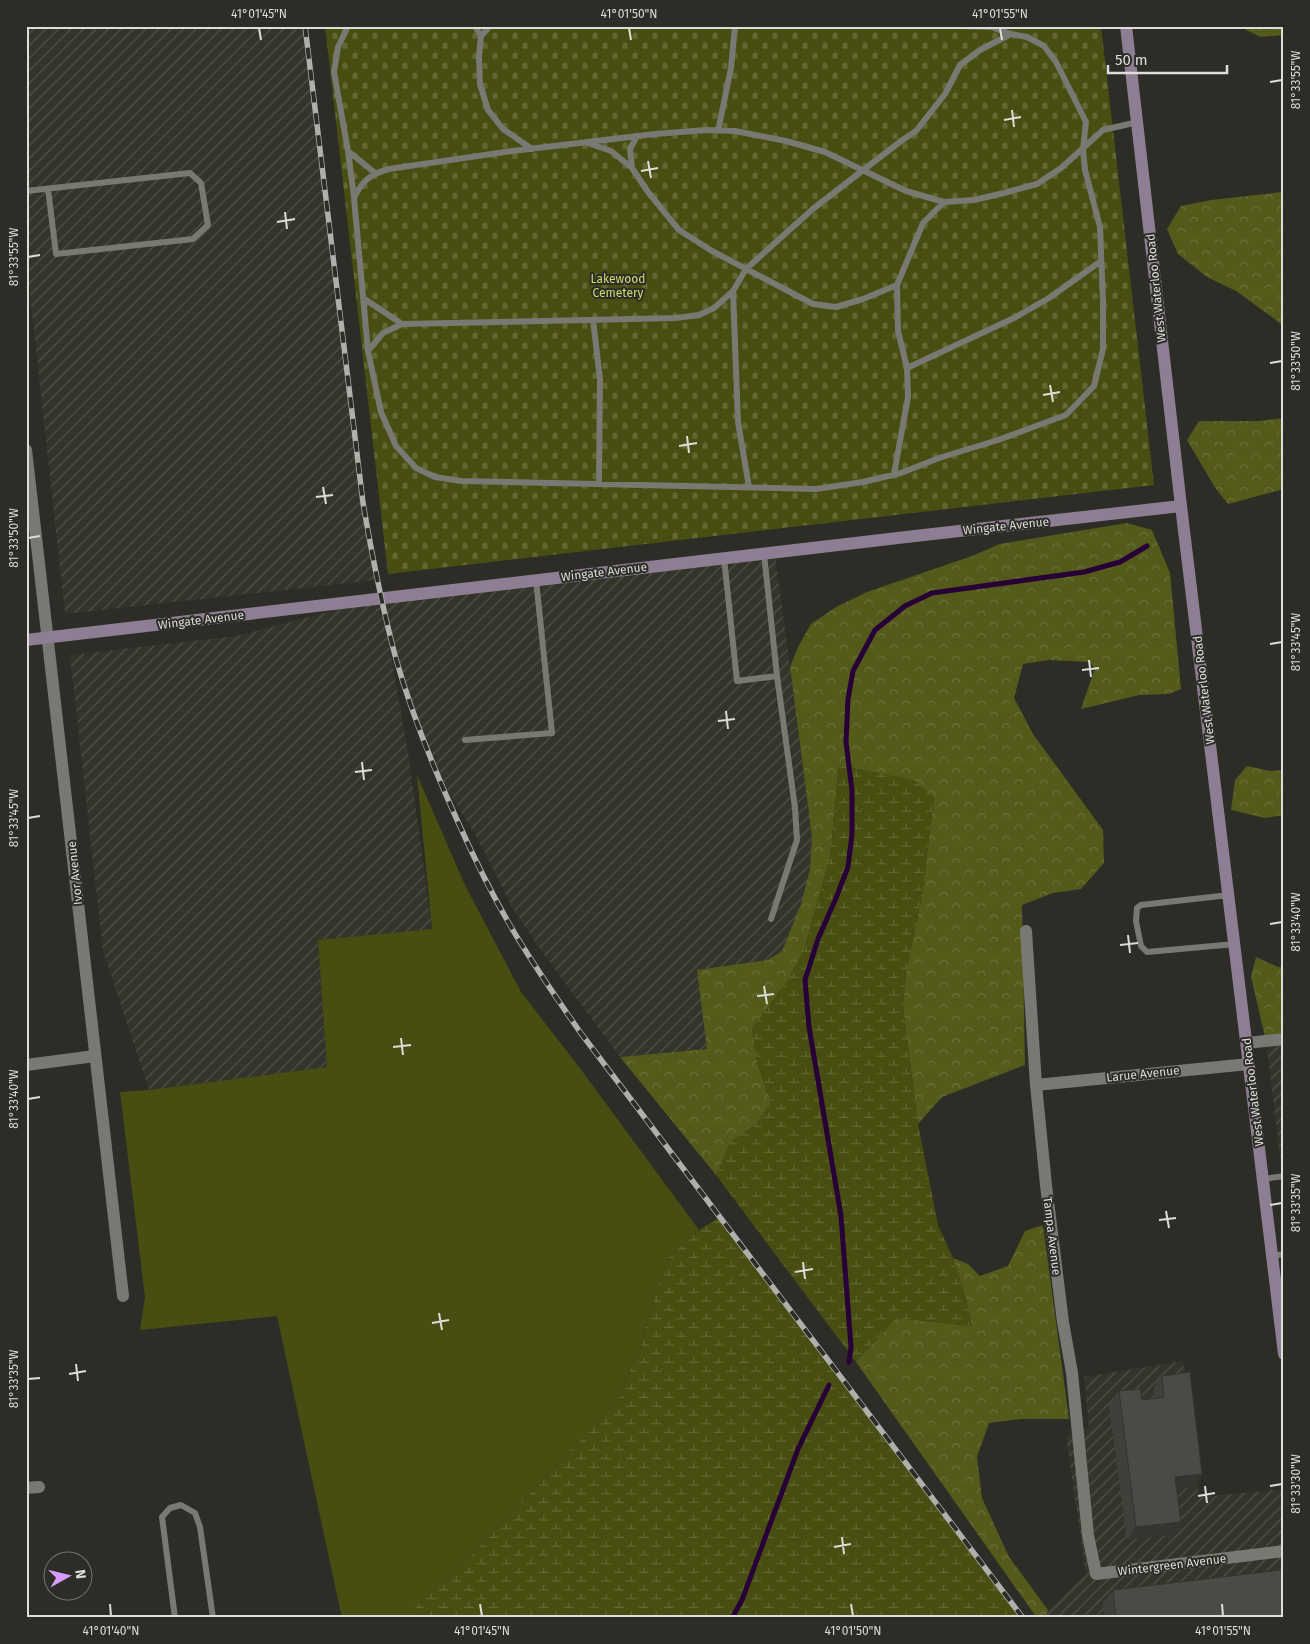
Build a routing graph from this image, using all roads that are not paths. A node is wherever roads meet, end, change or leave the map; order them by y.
1 (348, 26) edge
2 (475, 26) edge
3 (490, 26) edge
4 (735, 26) edge
5 (960, 26) edge
6 (1126, 26) edge
7 (1011, 34) junction
8 (481, 36) junction
9 (1138, 122) junction
10 (718, 130) junction
11 (637, 136) junction
12 (585, 142) junction
13 (532, 149) junction
14 (1083, 149) junction
15 (348, 151) junction
16 (632, 168) junction
17 (864, 171) junction
18 (375, 173) junction
19 (48, 189) junction
20 (26, 191) edge
21 (354, 198) junction
22 (944, 202) junction
23 (1101, 260) junction
24 (746, 269) junction
25 (897, 284) junction
26 (733, 291) junction
27 (363, 298) junction
28 (594, 320) junction
29 (402, 324) junction
30 (368, 351) junction
31 (907, 368) junction
32 (26, 450) edge
33 (894, 474) junction
34 (599, 484) junction
35 (749, 488) junction
36 (1181, 506) junction
37 (764, 554) junction
38 (724, 558) junction
39 (536, 580) junction
40 (49, 638) junction
41 (26, 640) edge
42 (777, 676) junction
43 (465, 740) dead end
44 (1229, 895) junction
45 (771, 919) dead end
46 (1026, 931) dead end
47 (1235, 944) junction
48 (1284, 1039) edge
49 (1247, 1043) junction
50 (95, 1056) junction
51 (1249, 1064) junction
52 (26, 1065) edge
53 (1036, 1085) junction
54 (1284, 1176) edge
55 (1263, 1179) junction
56 (1278, 1255) edge
57 (122, 1296) dead end
58 (1284, 1354) edge
59 (39, 1487) dead end
60 (26, 1488) edge
61 (1089, 1539) joint
62 (1284, 1551) edge
63 (175, 1618) edge
64 (213, 1618) edge

1 - 15 lane
2 - 8 lane
3 - 8 lane
4 - 10 lane
5 - 7 lane
6 - 9 main road, West Waterloo Road
7 - 14 lane
7 - 17 lane
8 - 13 lane
9 - 14 lane
9 - 36 main road, West Waterloo Road
10 - 11 lane
10 - 17 lane
11 - 12 lane
11 - 16 lane
12 - 13 lane
12 - 16 lane
13 - 18 lane
14 - 22 lane
14 - 23 lane
15 - 18 lane
15 - 21 lane
16 - 24 lane
17 - 22 lane
17 - 24 lane
18 - 21 lane
19 - 19 lane
19 - 20 lane
21 - 27 lane
22 - 25 lane
23 - 31 lane
23 - 33 lane
24 - 25 lane
24 - 26 lane
25 - 31 lane
26 - 28 lane
26 - 35 lane
27 - 29 lane
27 - 30 lane
28 - 29 lane
28 - 34 lane
29 - 30 lane
30 - 34 lane
31 - 33 lane
32 - 40 street, Ivor Avenue
33 - 35 lane
34 - 35 lane
36 - 37 main road, Wingate Avenue
36 - 44 main road, West Waterloo Road
37 - 38 main road, Wingate Avenue
37 - 42 lane
38 - 39 main road, Wingate Avenue
38 - 42 lane
39 - 40 main road, Wingate Avenue
39 - 43 lane
40 - 41 main road, Wingate Avenue
40 - 50 street, Ivor Avenue
42 - 45 lane
44 - 47 main road, West Waterloo Road
44 - 47 lane
46 - 53 street, Tampa Avenue
47 - 49 main road, West Waterloo Road
48 - 49 street
49 - 51 main road, West Waterloo Road
50 - 52 street
50 - 57 street, Ivor Avenue
51 - 53 street, Larue Avenue
51 - 55 main road, West Waterloo Road
53 - 61 street, Tampa Avenue
54 - 55 lane
55 - 56 main road, West Waterloo Road
56 - 58 main road, West Waterloo Road
59 - 60 street
61 - 62 street, Wintergreen Avenue
63 - 64 lane

